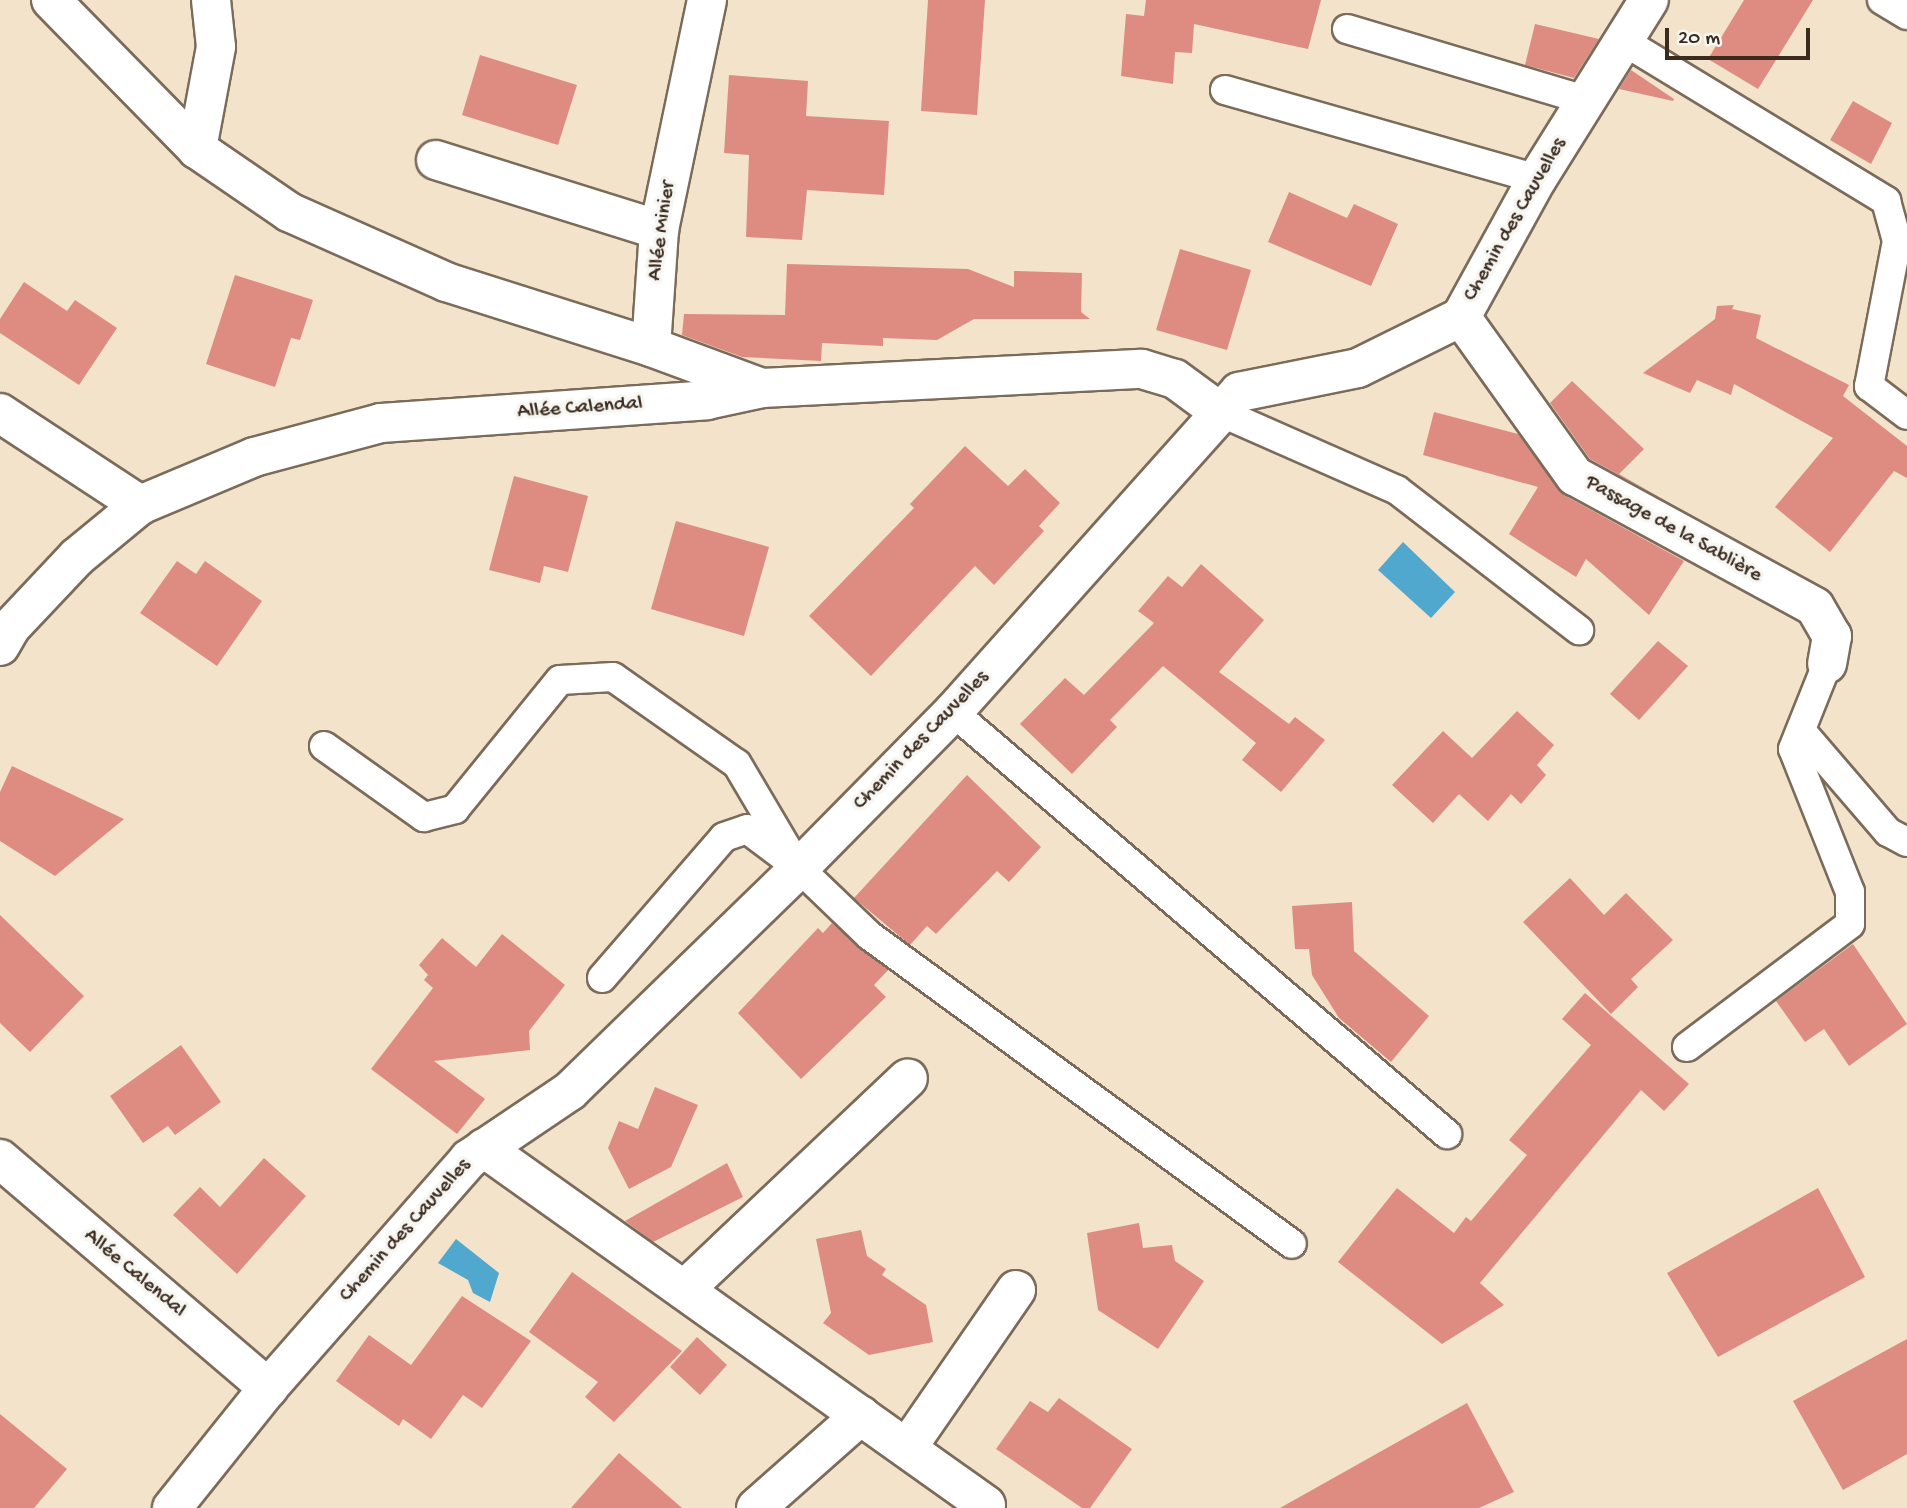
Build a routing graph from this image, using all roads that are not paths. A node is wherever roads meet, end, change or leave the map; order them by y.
1 (51, 0) edge
2 (211, 0) edge
3 (707, 0) edge
4 (1649, 0) edge
5 (1882, 0) edge
6 (1907, 15) edge
7 (1347, 29) dead end
8 (1625, 42) junction
9 (1225, 90) dead end
10 (1585, 100) junction
11 (197, 149) junction
12 (436, 160) dead end
13 (1537, 179) junction
14 (659, 230) junction
15 (1461, 317) junction
16 (651, 347) junction
17 (762, 388) junction
18 (1220, 412) junction
19 (0, 413) edge
20 (1907, 415) edge
21 (140, 505) junction
22 (1579, 630) dead end
23 (0, 646) edge
24 (1827, 664) joint
25 (953, 712) junction
26 (1802, 732) junction
27 (324, 746) dead end
28 (1907, 842) edge
29 (799, 868) junction
30 (602, 978) dead end
31 (1687, 1047) dead end
32 (908, 1078) dead end
33 (1447, 1134) dead end
34 (484, 1148) junction
35 (0, 1159) edge
36 (1292, 1244) dead end
37 (684, 1290) junction
38 (1016, 1290) dead end
39 (268, 1388) junction
40 (861, 1415) junction
41 (907, 1448) junction
42 (986, 1504) dead end
43 (172, 1508) edge
44 (757, 1508) edge

1 - 11 street
2 - 11 street
3 - 14 street, Allée Minier
4 - 8 street, Chemin des Cauvelles
5 - 6 lane
7 - 10 lane
8 - 10 street, Chemin des Cauvelles
8 - 20 lane
9 - 13 lane
10 - 13 street, Chemin des Cauvelles
11 - 16 street
12 - 14 street
13 - 15 street, Chemin des Cauvelles
14 - 16 street, Allée Minier
15 - 18 street, Chemin des Cauvelles
15 - 24 street, Passage de la Sablière
16 - 17 street
17 - 18 street, Allée Calendal
17 - 21 street, Allée Calendal
18 - 22 lane
18 - 25 street, Chemin des Cauvelles
19 - 21 street
21 - 23 street, Allée Calendal
24 - 26 lane
25 - 29 street, Chemin des Cauvelles
25 - 33 lane
26 - 28 lane
26 - 31 lane
27 - 29 lane
29 - 30 lane
29 - 34 street, Chemin des Cauvelles
29 - 36 lane
32 - 37 street
34 - 37 street
34 - 39 street, Chemin des Cauvelles
35 - 39 street, Allée Calendal
37 - 40 street
38 - 41 street
39 - 43 street, Chemin des Cauvelles
40 - 41 street
40 - 44 street
41 - 42 street

